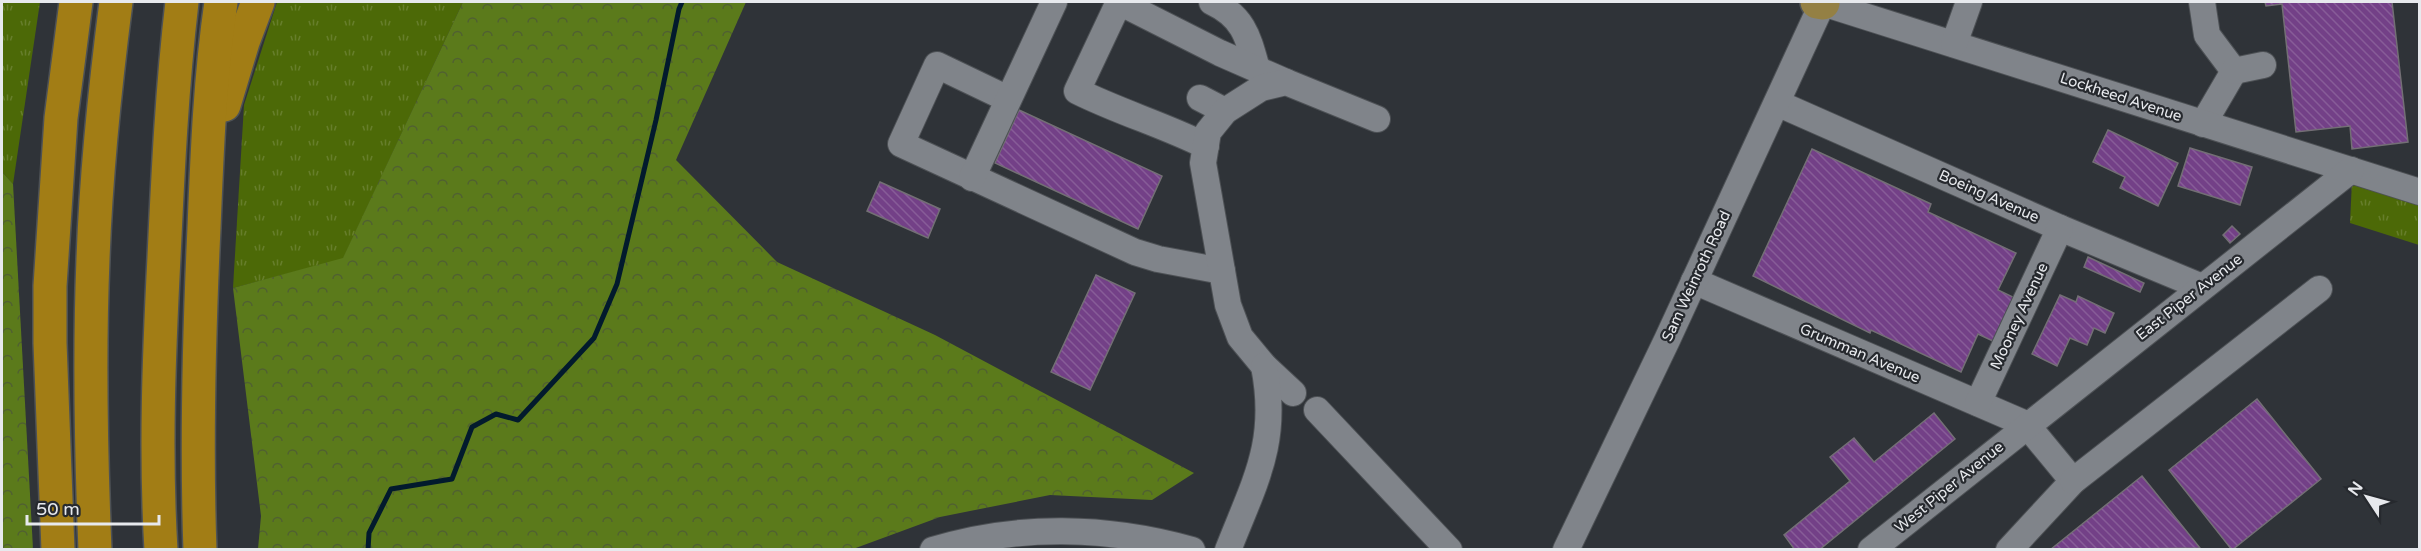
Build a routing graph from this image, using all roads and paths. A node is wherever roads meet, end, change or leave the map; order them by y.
1 (116, 2) edge
2 (182, 2) edge
3 (221, 2) edge
4 (258, 2) edge
5 (1054, 2) edge
6 (1212, 2) edge
7 (1821, 2) edge
8 (1969, 2) edge
9 (2202, 2) edge
10 (73, 12) edge
11 (1954, 44) junction
12 (2263, 65) dead end
13 (1257, 69) junction
14 (2234, 71) junction
15 (1286, 82) junction
16 (1200, 98) dead end
17 (1008, 99) junction
18 (1777, 103) junction
19 (1225, 111) junction
20 (1377, 119) dead end
21 (2203, 124) junction
22 (1206, 146) junction
23 (2351, 170) junction
24 (972, 178) junction
25 (2420, 192) edge
26 (2060, 228) junction
27 (203, 237) junction
28 (1222, 271) junction
29 (1694, 281) junction
30 (2202, 287) junction
31 (2319, 289) dead end
32 (1264, 366) junction
33 (1293, 393) dead end
34 (1978, 403) junction
35 (1317, 410) dead end
36 (2026, 424) junction
37 (2073, 481) junction
38 (58, 549) edge
39 (95, 549) edge
40 (161, 549) edge
41 (200, 549) edge
42 (933, 549) edge
43 (1192, 549) edge
44 (1228, 549) edge
45 (1449, 549) edge
46 (1566, 549) edge
47 (1871, 549) edge
48 (2009, 549) edge

1 - 39 highway
2 - 40 highway
3 - 27 highway
4 - 27 highway
5 - 17 street
6 - 13 street
7 - 11 street, Lockheed Avenue
7 - 18 street, Sam Weinroth Road
8 - 11 street
9 - 14 street
10 - 38 highway
11 - 21 street, Lockheed Avenue
12 - 14 street
13 - 15 street
13 - 22 street
14 - 21 street
15 - 19 street
15 - 20 street
16 - 19 street
17 - 24 street
17 - 24 street
18 - 26 street, Boeing Avenue
18 - 29 street, Sam Weinroth Road
19 - 22 street
21 - 23 street, Lockheed Avenue
22 - 28 street
23 - 25 street, Lockheed Avenue
23 - 30 street, East Piper Avenue
24 - 28 street
26 - 30 street, Boeing Avenue
26 - 34 street, Mooney Avenue
27 - 41 highway
28 - 32 street
29 - 34 street, Grumman Avenue
29 - 46 street, Sam Weinroth Road
30 - 36 street, East Piper Avenue
31 - 37 street
32 - 33 street
32 - 44 street
34 - 36 street, Grumman Avenue
35 - 45 street
36 - 37 street
36 - 47 street, West Piper Avenue
37 - 48 street
42 - 43 street

